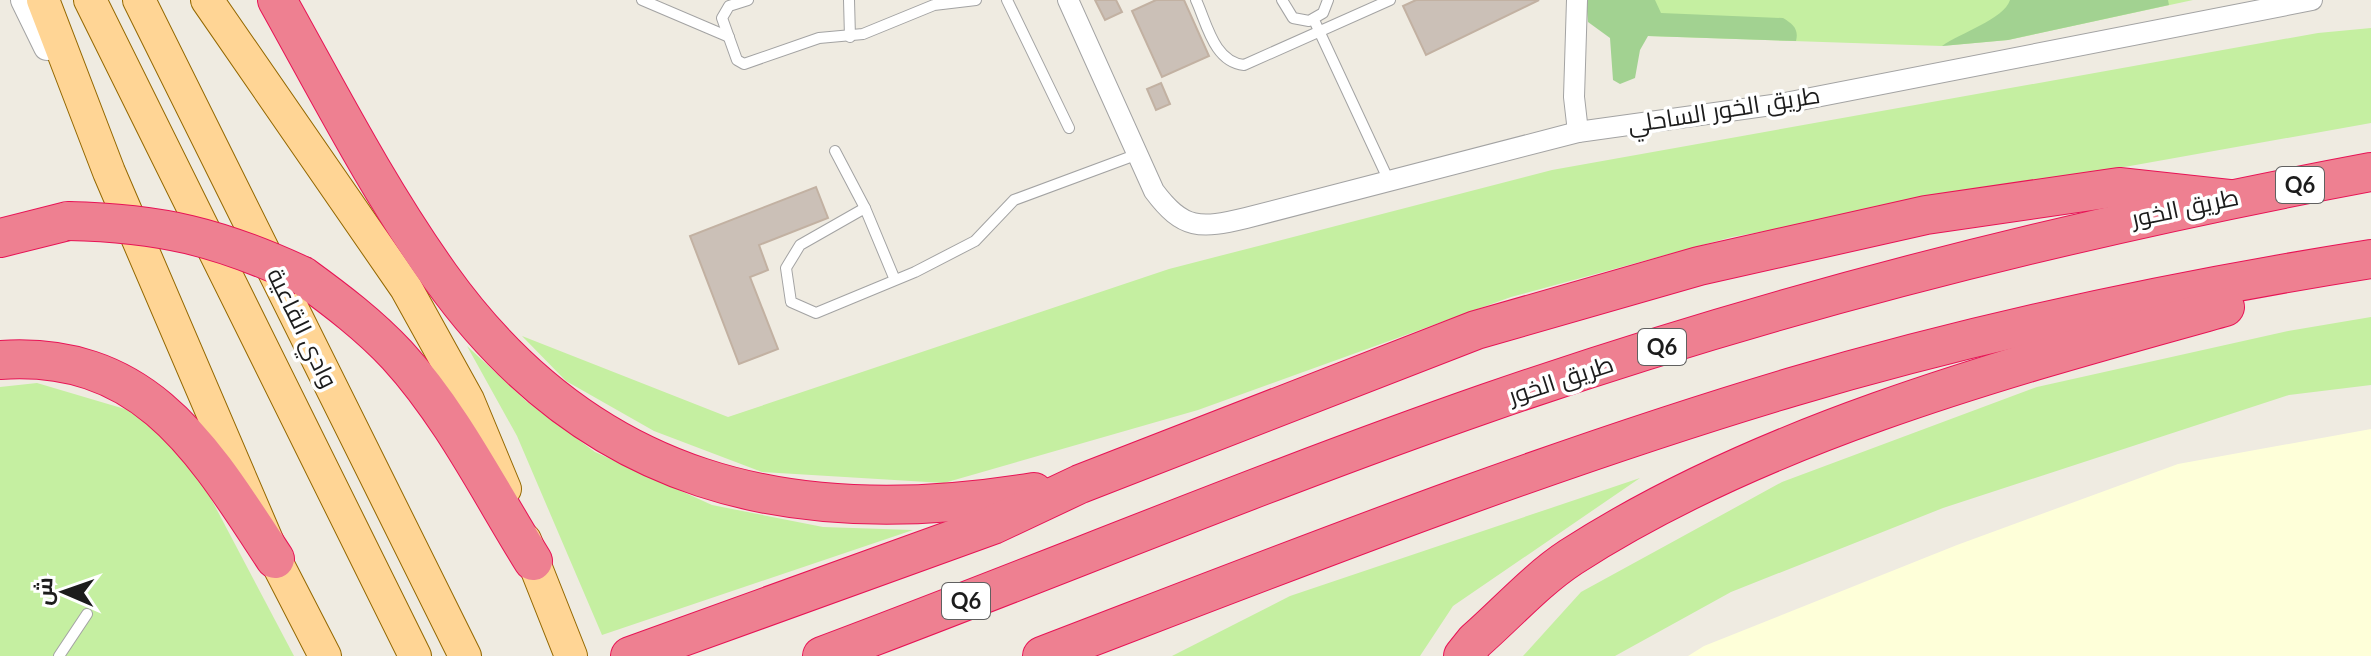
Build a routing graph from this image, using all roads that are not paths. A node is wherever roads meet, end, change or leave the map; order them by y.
1 (24, 0) edge
2 (43, 0) edge
3 (90, 0) edge
4 (139, 0) edge
5 (207, 0) edge
6 (225, 0) edge
7 (277, 0) edge
8 (642, 0) edge
9 (748, 0) edge
10 (849, 0) edge
11 (976, 0) edge
12 (1007, 0) edge
13 (1068, 0) edge
14 (1196, 0) edge
15 (1282, 0) edge
16 (1328, 0) edge
17 (1390, 0) edge
18 (1577, 0) edge
19 (2312, 0) edge
20 (1314, 20) junction
21 (1320, 32) junction
22 (729, 37) junction
23 (850, 37) junction
24 (249, 56) junction
25 (1069, 128) dead end
26 (1578, 132) junction
27 (835, 151) dead end
28 (1138, 154) junction
29 (109, 172) junction
30 (2371, 172) edge
31 (1390, 182) junction
32 (2229, 199) junction
33 (865, 208) junction
34 (0, 238) edge
35 (2371, 259) edge
36 (2304, 269) junction
37 (895, 280) junction
38 (0, 360) edge
39 (1080, 484) junction
40 (275, 559) junction
41 (533, 561) junction
42 (87, 614) dead end
43 (59, 656) edge
44 (325, 656) edge
45 (415, 656) edge
46 (464, 656) edge
47 (571, 656) edge
48 (630, 656) edge
49 (822, 656) edge
50 (1042, 656) edge
51 (1463, 656) edge

1 - 29 street
2 - 29 main road
3 - 45 main road, وادي القاعية
4 - 46 main road, وادي القاعية
5 - 24 main road
6 - 24 street
7 - 39 highway
8 - 22 lane
9 - 22 lane
10 - 23 lane
11 - 23 lane
12 - 25 lane
13 - 28 street
14 - 21 lane
15 - 20 lane
16 - 20 lane
17 - 21 lane
18 - 26 street
19 - 26 street, طريق الخور الساحلي
20 - 21 lane
21 - 31 lane
22 - 23 lane
24 - 41 main road
26 - 31 street, طريق الخور الساحلي
27 - 33 lane
28 - 31 street, طريق الخور الساحلي
28 - 37 lane
29 - 40 main road
30 - 32 highway, طريق الخور / Q6
32 - 39 highway
32 - 49 highway, طريق الخور / Q6
33 - 37 lane
33 - 37 lane
34 - 41 highway, bridge
35 - 36 highway
36 - 50 highway
36 - 51 highway
38 - 40 highway
39 - 48 highway
40 - 44 main road
41 - 47 main road
42 - 43 lane

